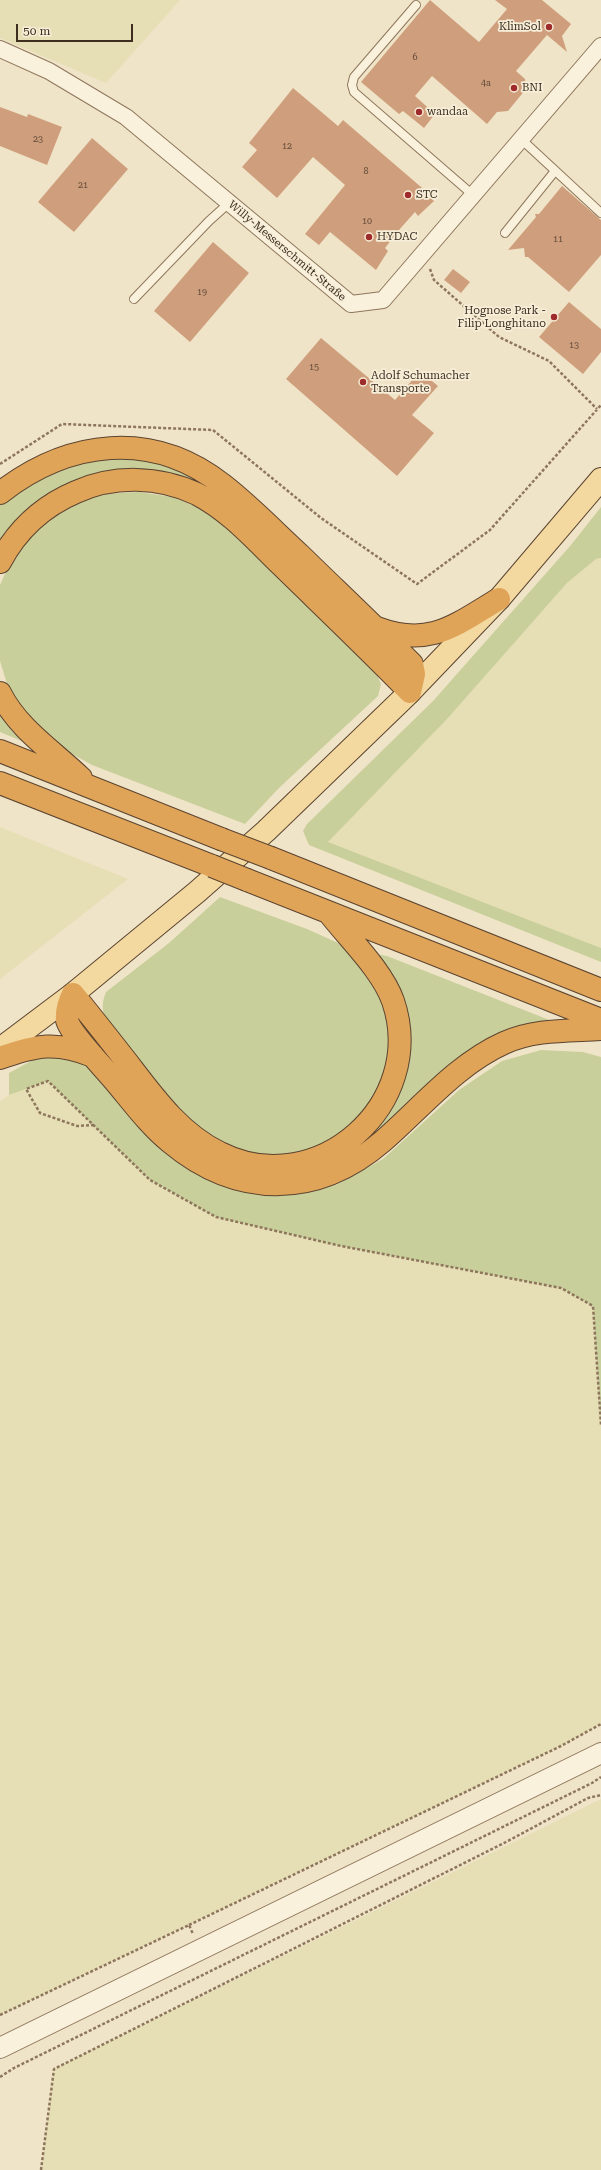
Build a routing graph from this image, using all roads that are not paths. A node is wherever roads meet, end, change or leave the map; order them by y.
1 (416, 5) dead end
2 (601, 46) edge
3 (0, 49) edge
4 (521, 139) junction
5 (555, 171) junction
6 (473, 194) junction
7 (229, 203) junction
8 (601, 213) edge
9 (505, 233) dead end
10 (134, 299) dead end
11 (601, 479) edge
12 (0, 493) edge
13 (0, 562) edge
14 (499, 599) junction
15 (375, 628) junction
16 (410, 692) junction
17 (0, 693) edge
18 (0, 751) edge
19 (0, 783) edge
20 (91, 787) junction
21 (329, 913) junction
22 (601, 990) edge
23 (73, 994) junction
24 (601, 1020) edge
25 (601, 1029) edge
26 (0, 1049) edge
27 (93, 1056) junction
28 (0, 1058) edge
29 (601, 1753) edge
30 (0, 2048) edge

1 - 6 lane
2 - 4 street, Willy-Messerschmitt-Straße
3 - 7 street, Willy-Messerschmitt-Straße
4 - 5 lane
4 - 6 street, Willy-Messerschmitt-Straße
5 - 8 lane
5 - 9 lane
6 - 7 street, Willy-Messerschmitt-Straße
7 - 10 lane
11 - 14 main road
12 - 15 highway
13 - 16 highway
14 - 15 highway
14 - 16 main road
15 - 16 highway
16 - 23 main road
17 - 20 highway
18 - 20 highway
19 - 21 highway, bridge
20 - 22 highway, bridge
21 - 23 highway
21 - 24 highway
23 - 26 main road
23 - 27 highway
25 - 27 highway
27 - 28 highway
29 - 30 street

